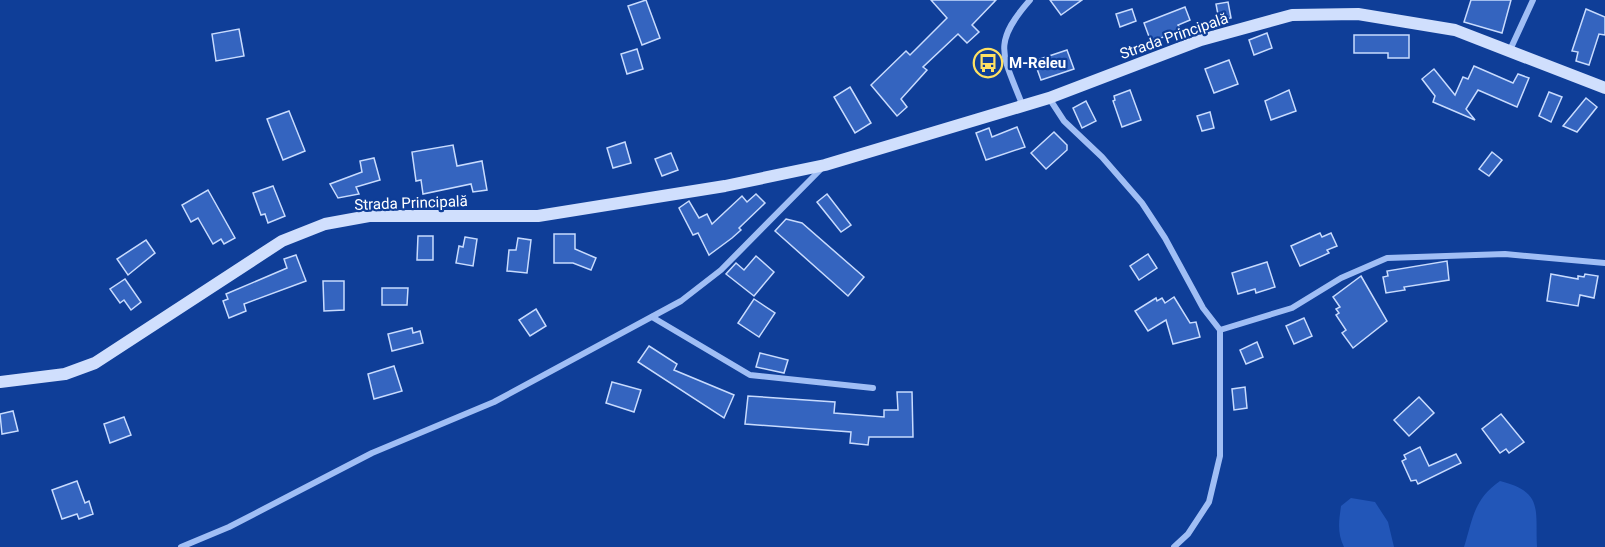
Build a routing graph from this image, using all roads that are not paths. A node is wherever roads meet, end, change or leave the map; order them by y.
1 (1030, 0) edge
2 (1533, 0) edge
3 (1510, 50) junction
4 (1605, 88) edge
5 (1049, 98) junction
6 (1022, 104) junction
7 (825, 165) junction
8 (1605, 263) edge
9 (652, 317) junction
10 (1220, 330) junction
11 (0, 382) edge
12 (873, 388) dead end
13 (181, 547) edge
14 (1174, 547) edge

1 - 6 street
2 - 3 street
3 - 4 street, Strada Principală
3 - 5 street, Strada Principală
5 - 6 street, Strada Principală
5 - 10 street
6 - 7 street, Strada Principală
7 - 9 street, Strada Principală
7 - 11 street, Strada Principală
8 - 10 street
9 - 12 street
9 - 13 street, Strada Principală
10 - 14 street

